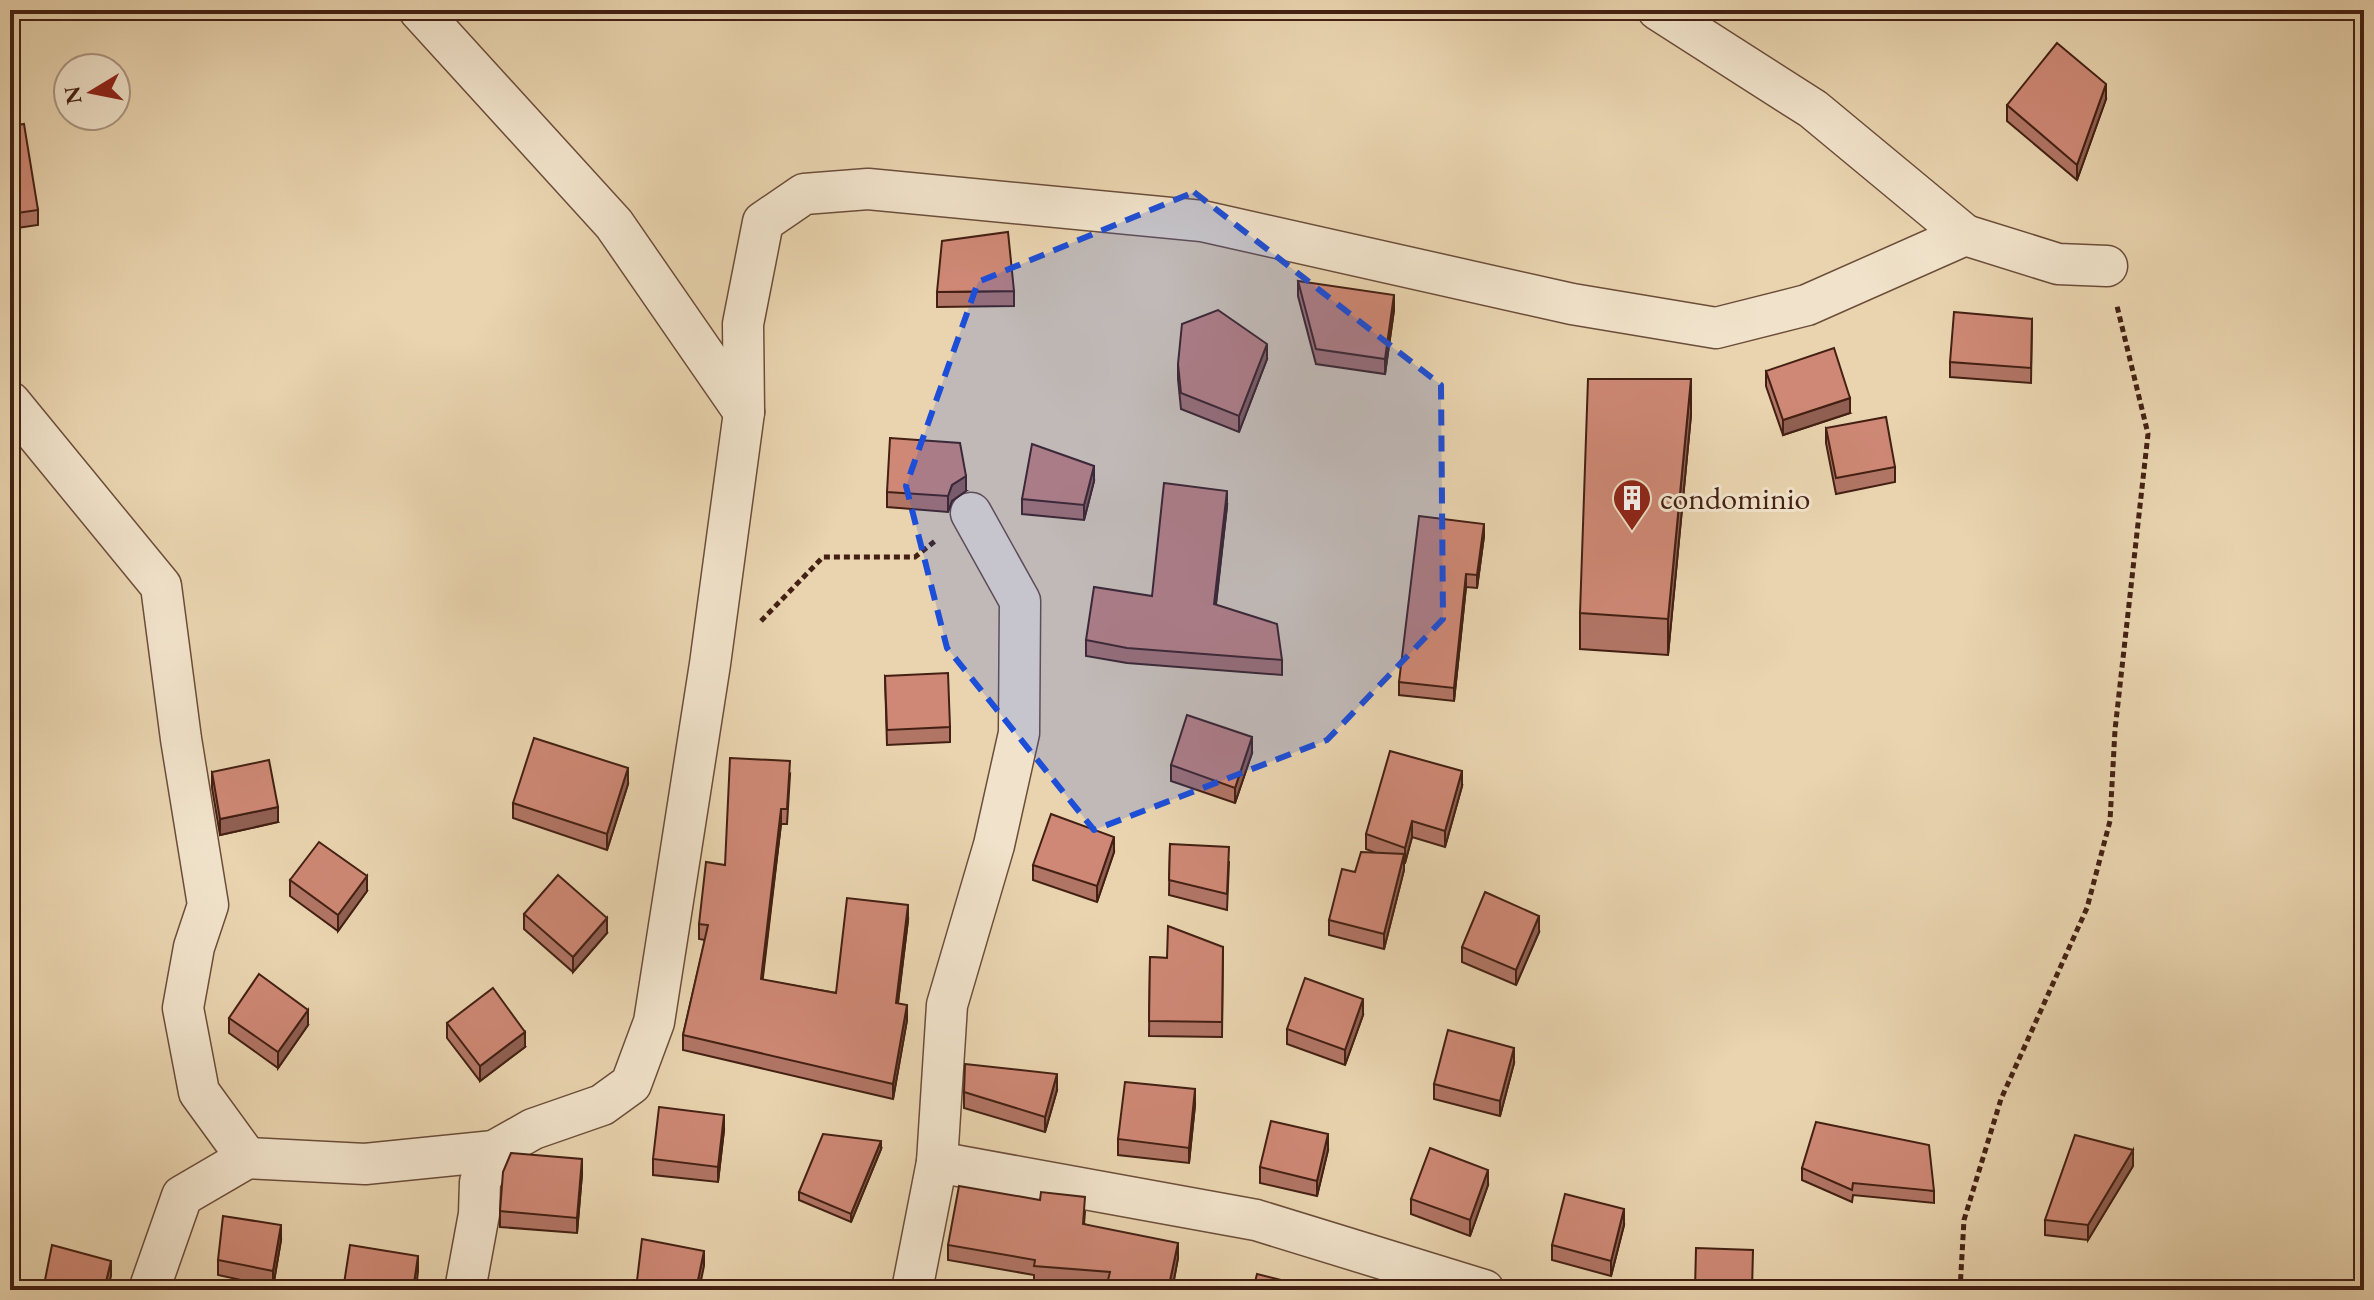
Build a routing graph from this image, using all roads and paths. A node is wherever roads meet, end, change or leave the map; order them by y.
1 (419, 10) edge
2 (1658, 10) edge
3 (1965, 235) junction
4 (2107, 266) joint
5 (10, 402) edge
6 (744, 412) junction
7 (971, 513) joint
8 (708, 676) junction
9 (494, 1151) junction
10 (247, 1158) junction
11 (937, 1162) junction
12 (149, 1290) edge
13 (465, 1290) edge
14 (912, 1290) edge
15 (1484, 1290) edge
16 (1960, 1290) edge

1 - 6 street
2 - 3 street
3 - 4 street
3 - 6 street
4 - 16 path
5 - 10 street
6 - 8 street
7 - 8 path
7 - 11 street
8 - 9 street
9 - 10 street
9 - 13 street
10 - 12 street
11 - 14 street
11 - 15 street

